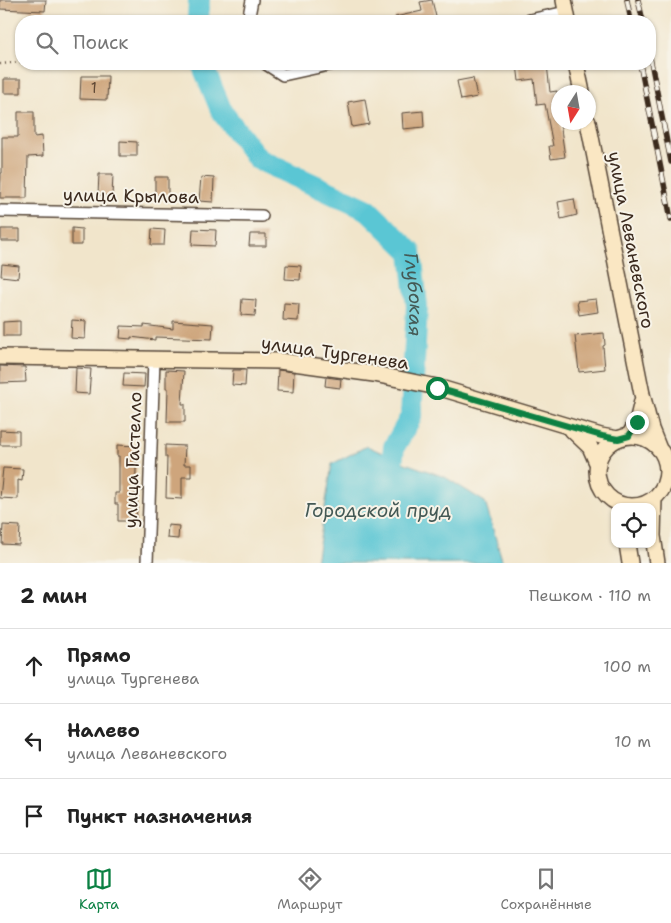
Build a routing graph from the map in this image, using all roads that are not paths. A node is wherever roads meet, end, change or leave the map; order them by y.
1 (252, 0) edge
2 (566, 11) edge
3 (249, 15) edge
4 (550, 15) edge
5 (276, 70) edge
6 (306, 70) edge
7 (577, 70) edge
8 (580, 85) edge
9 (590, 130) edge
10 (0, 211) edge
11 (262, 216) dead end
12 (0, 356) edge
13 (154, 359) junction
14 (642, 394) junction
15 (569, 427) junction
16 (623, 438) junction
17 (659, 449) junction
18 (598, 465) junction
19 (654, 498) junction
20 (614, 503) edge
21 (647, 503) edge
22 (628, 548) edge
23 (147, 563) edge
24 (630, 563) edge
25 (657, 563) edge

1 - 3 street
2 - 4 street
5 - 6 street
7 - 8 main road
9 - 14 main road, улица Леваневского
10 - 11 street, улица Крылова
12 - 13 main road, улица Тургенева
13 - 15 main road, улица Тургенева
13 - 23 street, улица Гастелло
14 - 16 main road, улица Леваневского
14 - 17 main road, улица Леваневского
15 - 16 main road, улица Тургенева
15 - 18 main road, улица Тургенева
16 - 17 main road
16 - 18 main road
17 - 19 main road
18 - 20 main road
19 - 21 main road
19 - 25 main road
22 - 24 main road

